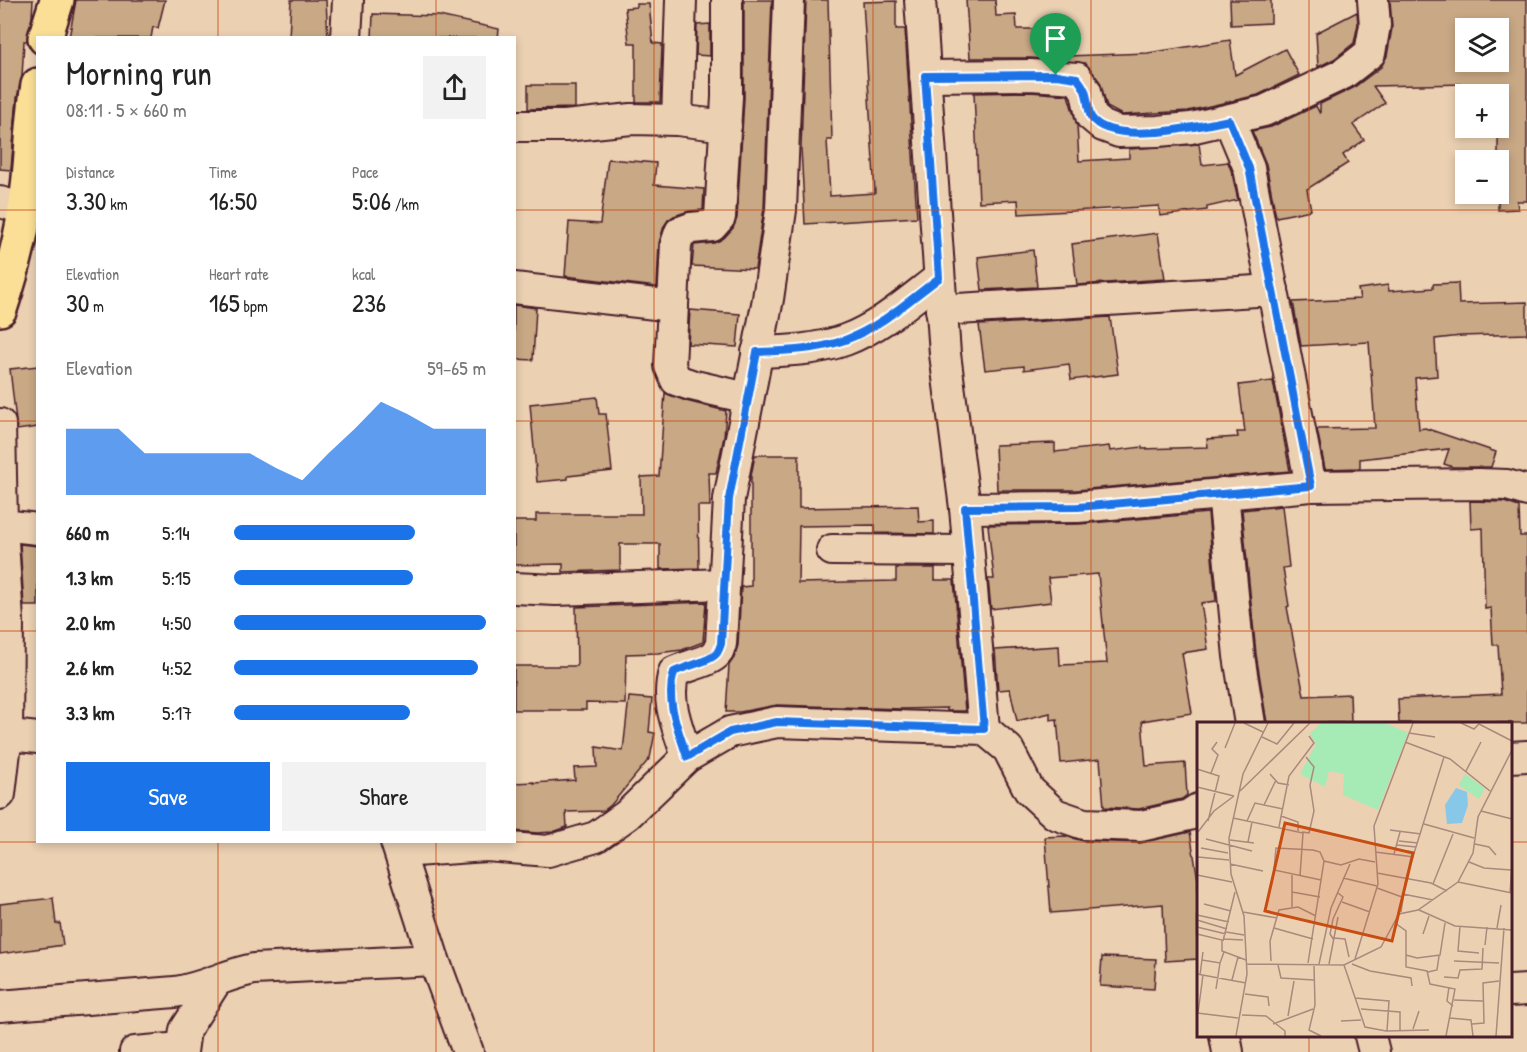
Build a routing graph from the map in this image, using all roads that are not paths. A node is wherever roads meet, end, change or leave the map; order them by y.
1 (57, 0) edge
2 (348, 0) edge
3 (681, 0) edge
4 (727, 0) edge
5 (789, 0) edge
6 (920, 0) edge
7 (1373, 0) edge
8 (46, 36) edge
9 (346, 36) edge
10 (925, 76) junction
11 (36, 97) edge
12 (677, 120) junction
13 (1229, 120) junction
14 (516, 126) edge
15 (726, 126) junction
16 (13, 205) edge
17 (939, 278) junction
18 (516, 288) edge
19 (1273, 290) junction
20 (673, 306) junction
21 (0, 309) edge
22 (941, 310) junction
23 (757, 352) junction
24 (748, 398) junction
25 (0, 424) edge
26 (1311, 486) junction
27 (1527, 491) edge
28 (1223, 493) junction
29 (965, 508) junction
30 (2, 525) junction
31 (36, 529) edge
32 (832, 550) dead end
33 (968, 550) junction
34 (3, 558) edge
35 (724, 584) junction
36 (516, 588) edge
37 (1250, 722) edge
38 (984, 729) junction
39 (3, 734) edge
40 (36, 738) edge
41 (1527, 756) edge
42 (687, 757) junction
43 (1512, 757) edge
44 (0, 794) edge
45 (1197, 810) edge
46 (398, 847) edge
47 (434, 960) junction
48 (215, 982) junction
49 (1527, 990) edge
50 (1512, 991) edge
51 (0, 1006) edge
52 (1226, 1037) edge
53 (1370, 1037) edge
54 (182, 1050) edge
55 (135, 1052) edge
56 (468, 1052) edge
57 (1228, 1052) edge
58 (1374, 1052) edge

1 - 8 highway
2 - 9 street
3 - 12 street
4 - 15 street
5 - 23 street
6 - 10 street
7 - 13 street
10 - 13 street
10 - 17 street
11 - 16 highway
12 - 14 street
12 - 15 street
13 - 19 street
15 - 20 street
16 - 21 highway
17 - 22 street
17 - 23 street
18 - 20 street
19 - 22 street
19 - 26 street
20 - 24 street
22 - 29 street
23 - 24 street
24 - 35 street
25 - 30 street
26 - 27 street
26 - 28 street
28 - 29 street
28 - 37 street
29 - 33 street
30 - 31 street
30 - 34 street
32 - 33 street
33 - 38 street
34 - 39 street
35 - 36 street
35 - 42 street
38 - 42 street
38 - 45 street
39 - 40 street
39 - 44 street
41 - 43 street
42 - 46 street
46 - 47 street
47 - 48 street
47 - 56 street
48 - 51 street
48 - 54 street
49 - 50 street
52 - 57 street
53 - 58 street
54 - 55 street

